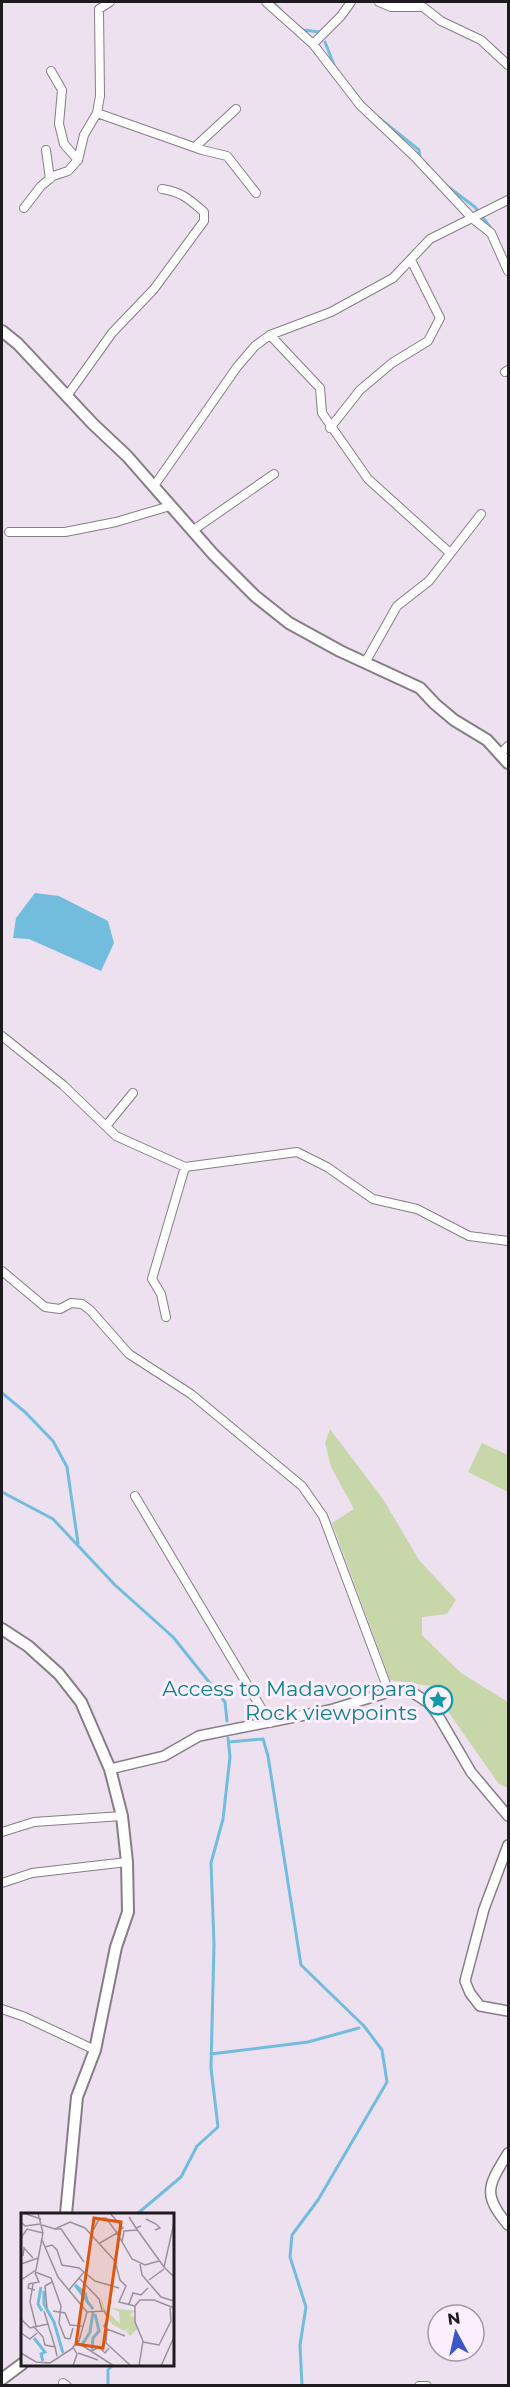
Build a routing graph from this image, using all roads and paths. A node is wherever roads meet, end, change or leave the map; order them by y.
1 (110, 2) edge
2 (266, 2) edge
3 (351, 2) edge
4 (379, 2) edge
5 (313, 44) junction
6 (508, 65) edge
7 (51, 71) dead end
8 (236, 109) dead end
9 (98, 113) junction
10 (195, 147) junction
11 (46, 150) dead end
12 (78, 160) junction
13 (50, 179) junction
14 (162, 189) dead end
15 (256, 193) dead end
16 (508, 200) edge
17 (24, 208) dead end
18 (472, 218) junction
19 (411, 260) junction
20 (508, 271) edge
21 (2, 331) edge
22 (270, 335) junction
23 (67, 396) junction
24 (330, 428) junction
25 (274, 474) dead end
26 (154, 486) junction
27 (170, 506) junction
28 (481, 514) dead end
29 (192, 531) junction
30 (9, 532) dead end
31 (450, 553) junction
32 (366, 661) junction
33 (505, 750) edge
34 (508, 763) edge
35 (2, 1036) edge
36 (133, 1093) dead end
37 (106, 1126) junction
38 (185, 1167) junction
39 (508, 1241) edge
40 (2, 1271) edge
41 (166, 1317) dead end
42 (135, 1496) dead end
43 (2, 1629) edge
44 (389, 1692) junction
45 (270, 1723) junction
46 (110, 1769) junction
47 (122, 1816) junction
48 (508, 1816) edge
49 (2, 1832) edge
50 (508, 1845) edge
51 (127, 1862) junction
52 (2, 1883) edge
53 (2, 2009) edge
54 (508, 2011) edge
55 (95, 2050) junction
56 (508, 2153) edge
57 (66, 2213) edge
58 (508, 2224) edge
59 (21, 2365) edge
60 (2, 2379) edge
61 (419, 2385) edge
62 (427, 2385) edge

1 - 9 street
2 - 5 street
3 - 5 street
4 - 6 street
5 - 18 street
7 - 12 street
8 - 10 street
9 - 10 street
9 - 12 street
10 - 15 street
11 - 13 street
12 - 13 street
13 - 17 street
14 - 23 street
16 - 18 street
18 - 19 street
18 - 20 street
19 - 22 street
19 - 24 street
21 - 23 main road
22 - 24 street
22 - 26 street
23 - 26 main road
24 - 31 street
25 - 29 street
26 - 27 main road
27 - 29 main road
27 - 30 street
28 - 31 street
29 - 32 main road
31 - 32 street
32 - 33 main road
33 - 34 main road
35 - 37 street
36 - 37 street
37 - 38 street
38 - 39 street
38 - 41 street
40 - 44 street
42 - 45 street
43 - 46 main road
44 - 45 street
44 - 48 street
45 - 46 street
46 - 47 main road
47 - 49 street
47 - 51 main road
50 - 54 street
51 - 52 street
51 - 55 main road
53 - 55 street
55 - 57 main road
56 - 58 street
59 - 60 main road
61 - 62 street

